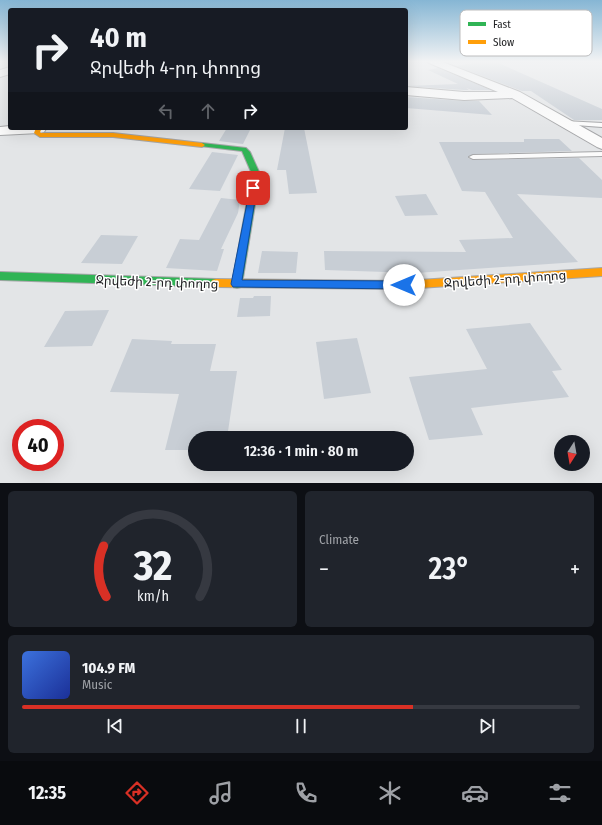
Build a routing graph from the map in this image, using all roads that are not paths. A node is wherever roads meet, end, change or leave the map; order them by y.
1 (488, 84) edge
2 (408, 92) edge
3 (516, 95) junction
4 (564, 124) junction
5 (602, 124) edge
6 (13, 130) edge
7 (38, 130) edge
8 (0, 131) edge
9 (602, 144) edge
10 (602, 154) edge
11 (473, 157) dead end
12 (602, 272) edge
13 (0, 276) edge
14 (237, 284) junction

1 - 3 street
2 - 3 street
3 - 4 street
4 - 5 lane
4 - 9 street
6 - 8 street
7 - 14 street
10 - 11 lane
12 - 14 street, Ջրվեժի 2-րդ փողոց
13 - 14 street, Ջրվեժի 2-րդ փողոց

